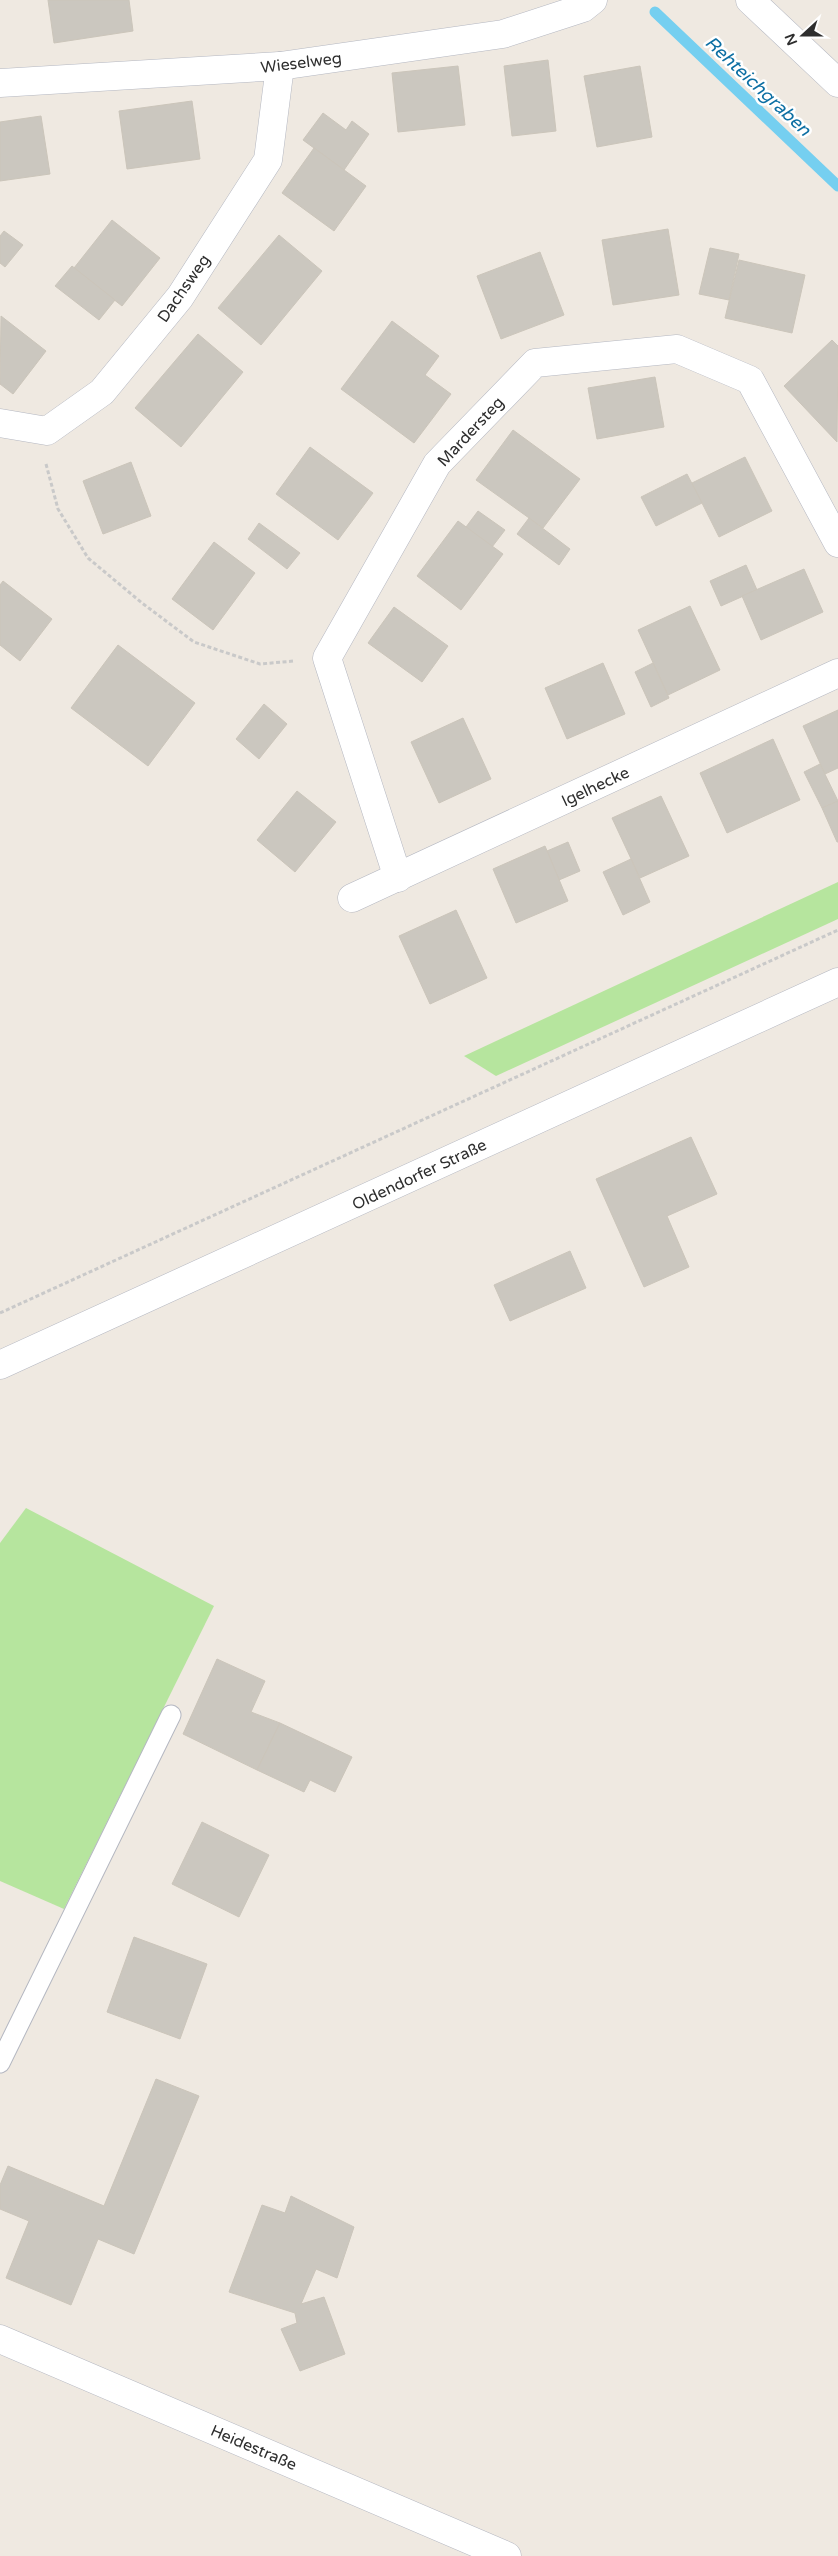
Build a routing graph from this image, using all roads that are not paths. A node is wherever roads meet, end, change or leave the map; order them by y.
1 (593, 0) edge
2 (750, 0) edge
3 (280, 66) junction
4 (0, 83) edge
5 (838, 83) edge
6 (0, 423) edge
7 (838, 543) edge
8 (838, 673) edge
9 (398, 878) junction
10 (352, 898) dead end
11 (838, 982) edge
12 (0, 1365) edge
13 (171, 1715) dead end
14 (0, 2063) edge
15 (0, 2339) edge
16 (507, 2556) edge

1 - 3 street, Wieselweg
2 - 5 street
3 - 4 street, Wieselweg
3 - 6 street, Dachsweg
7 - 9 street, Mardersteg
8 - 9 street, Igelhecke
9 - 10 street, Igelhecke
11 - 12 street, Oldendorfer Straße
13 - 14 lane
15 - 16 street, Heidestraße

